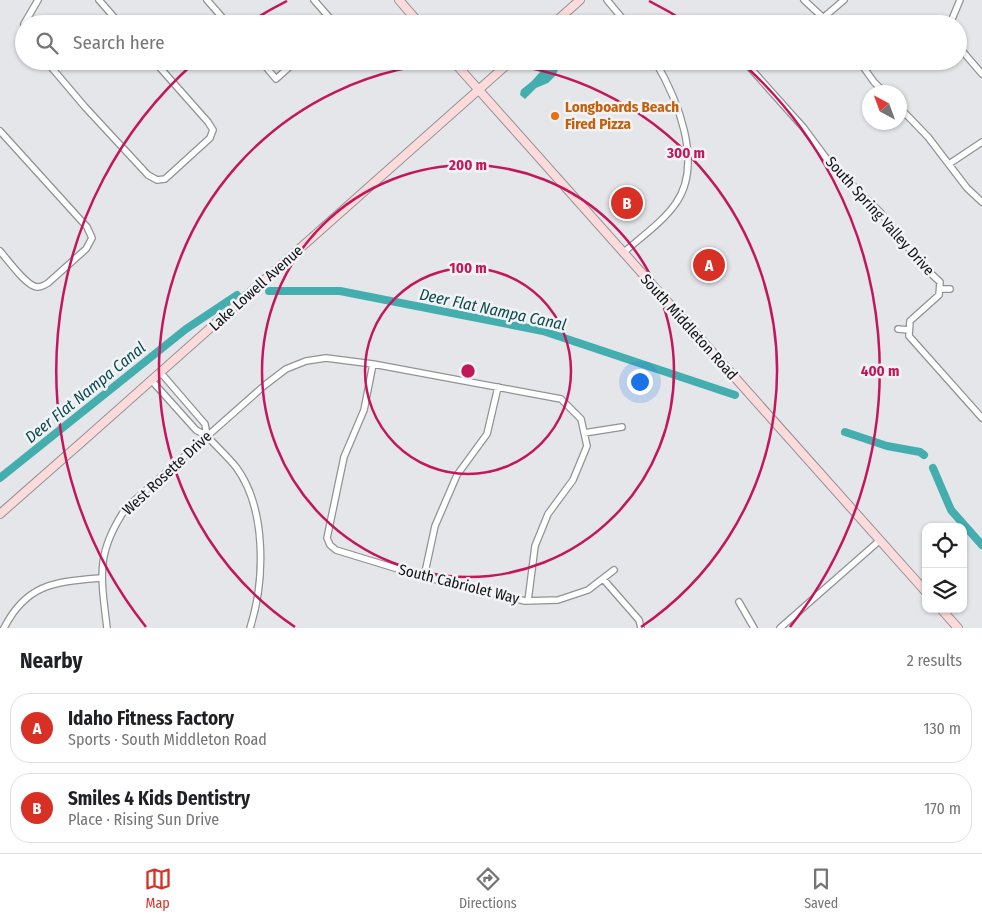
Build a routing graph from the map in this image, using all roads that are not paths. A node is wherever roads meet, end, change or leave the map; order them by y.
1 (38, 0) edge
2 (99, 0) edge
3 (207, 0) edge
4 (314, 0) edge
5 (399, 0) edge
6 (580, 0) edge
7 (607, 0) edge
8 (804, 0) edge
9 (844, 0) edge
10 (960, 0) edge
11 (30, 15) edge
12 (112, 15) edge
13 (220, 15) edge
14 (327, 15) edge
15 (412, 15) edge
16 (564, 15) edge
17 (620, 15) edge
18 (822, 15) edge
19 (826, 15) edge
20 (954, 15) edge
21 (967, 56) edge
22 (54, 70) edge
23 (162, 70) edge
24 (268, 70) edge
25 (286, 70) edge
26 (461, 70) edge
27 (501, 70) edge
28 (660, 70) edge
29 (752, 70) edge
30 (865, 70) edge
31 (982, 74) edge
32 (877, 85) edge
33 (479, 90) junction
34 (907, 115) edge
35 (0, 130) edge
36 (982, 142) edge
37 (949, 164) junction
38 (982, 202) edge
39 (0, 251) edge
40 (623, 253) junction
41 (940, 289) junction
42 (950, 290) dead end
43 (898, 329) dead end
44 (909, 330) junction
45 (373, 364) junction
46 (161, 373) junction
47 (152, 381) junction
48 (498, 386) junction
49 (982, 418) edge
50 (622, 427) dead end
51 (584, 433) junction
52 (207, 436) junction
53 (0, 514) edge
54 (879, 541) junction
55 (614, 570) dead end
56 (424, 577) junction
57 (102, 578) junction
58 (604, 580) junction
59 (922, 588) edge
60 (528, 601) junction
61 (739, 602) dead end
62 (945, 613) edge
63 (4, 628) edge
64 (107, 628) edge
65 (250, 628) edge
66 (642, 628) edge
67 (754, 628) edge
68 (780, 628) edge
69 (958, 628) edge

1 - 11 street
2 - 12 street
3 - 13 street
4 - 14 street
5 - 15 main road
6 - 16 main road
7 - 17 street
8 - 18 street
9 - 19 street
10 - 20 street
21 - 31 street
22 - 23 street
24 - 25 street
26 - 33 main road, South Middleton Road
27 - 33 main road, Lake Lowell Avenue
28 - 40 street
29 - 41 street, South Spring Valley Drive
30 - 32 street
33 - 40 main road, South Middleton Road
33 - 46 main road, Lake Lowell Avenue
34 - 37 street
35 - 39 street
36 - 37 street
37 - 38 street
40 - 54 main road, South Middleton Road
41 - 42 street
41 - 44 street, South Spring Valley Drive
43 - 44 street
44 - 49 street
45 - 48 street, West Rosette Drive
45 - 52 street, West Rosette Drive
45 - 56 street, South Cabriolet Way
46 - 47 main road, Lake Lowell Avenue
46 - 52 street
47 - 52 street
47 - 53 main road, Lake Lowell Avenue
48 - 51 street, West Rosette Drive
48 - 56 street
50 - 51 street
51 - 60 street
52 - 57 street, West Rosette Drive
52 - 65 street
54 - 59 main road, South Middleton Road
54 - 68 street
55 - 58 street, South Cabriolet Way
56 - 60 street, South Cabriolet Way
57 - 63 street
57 - 64 street, West Rosette Drive
58 - 60 street, South Cabriolet Way
58 - 66 street
61 - 67 street
62 - 69 main road

